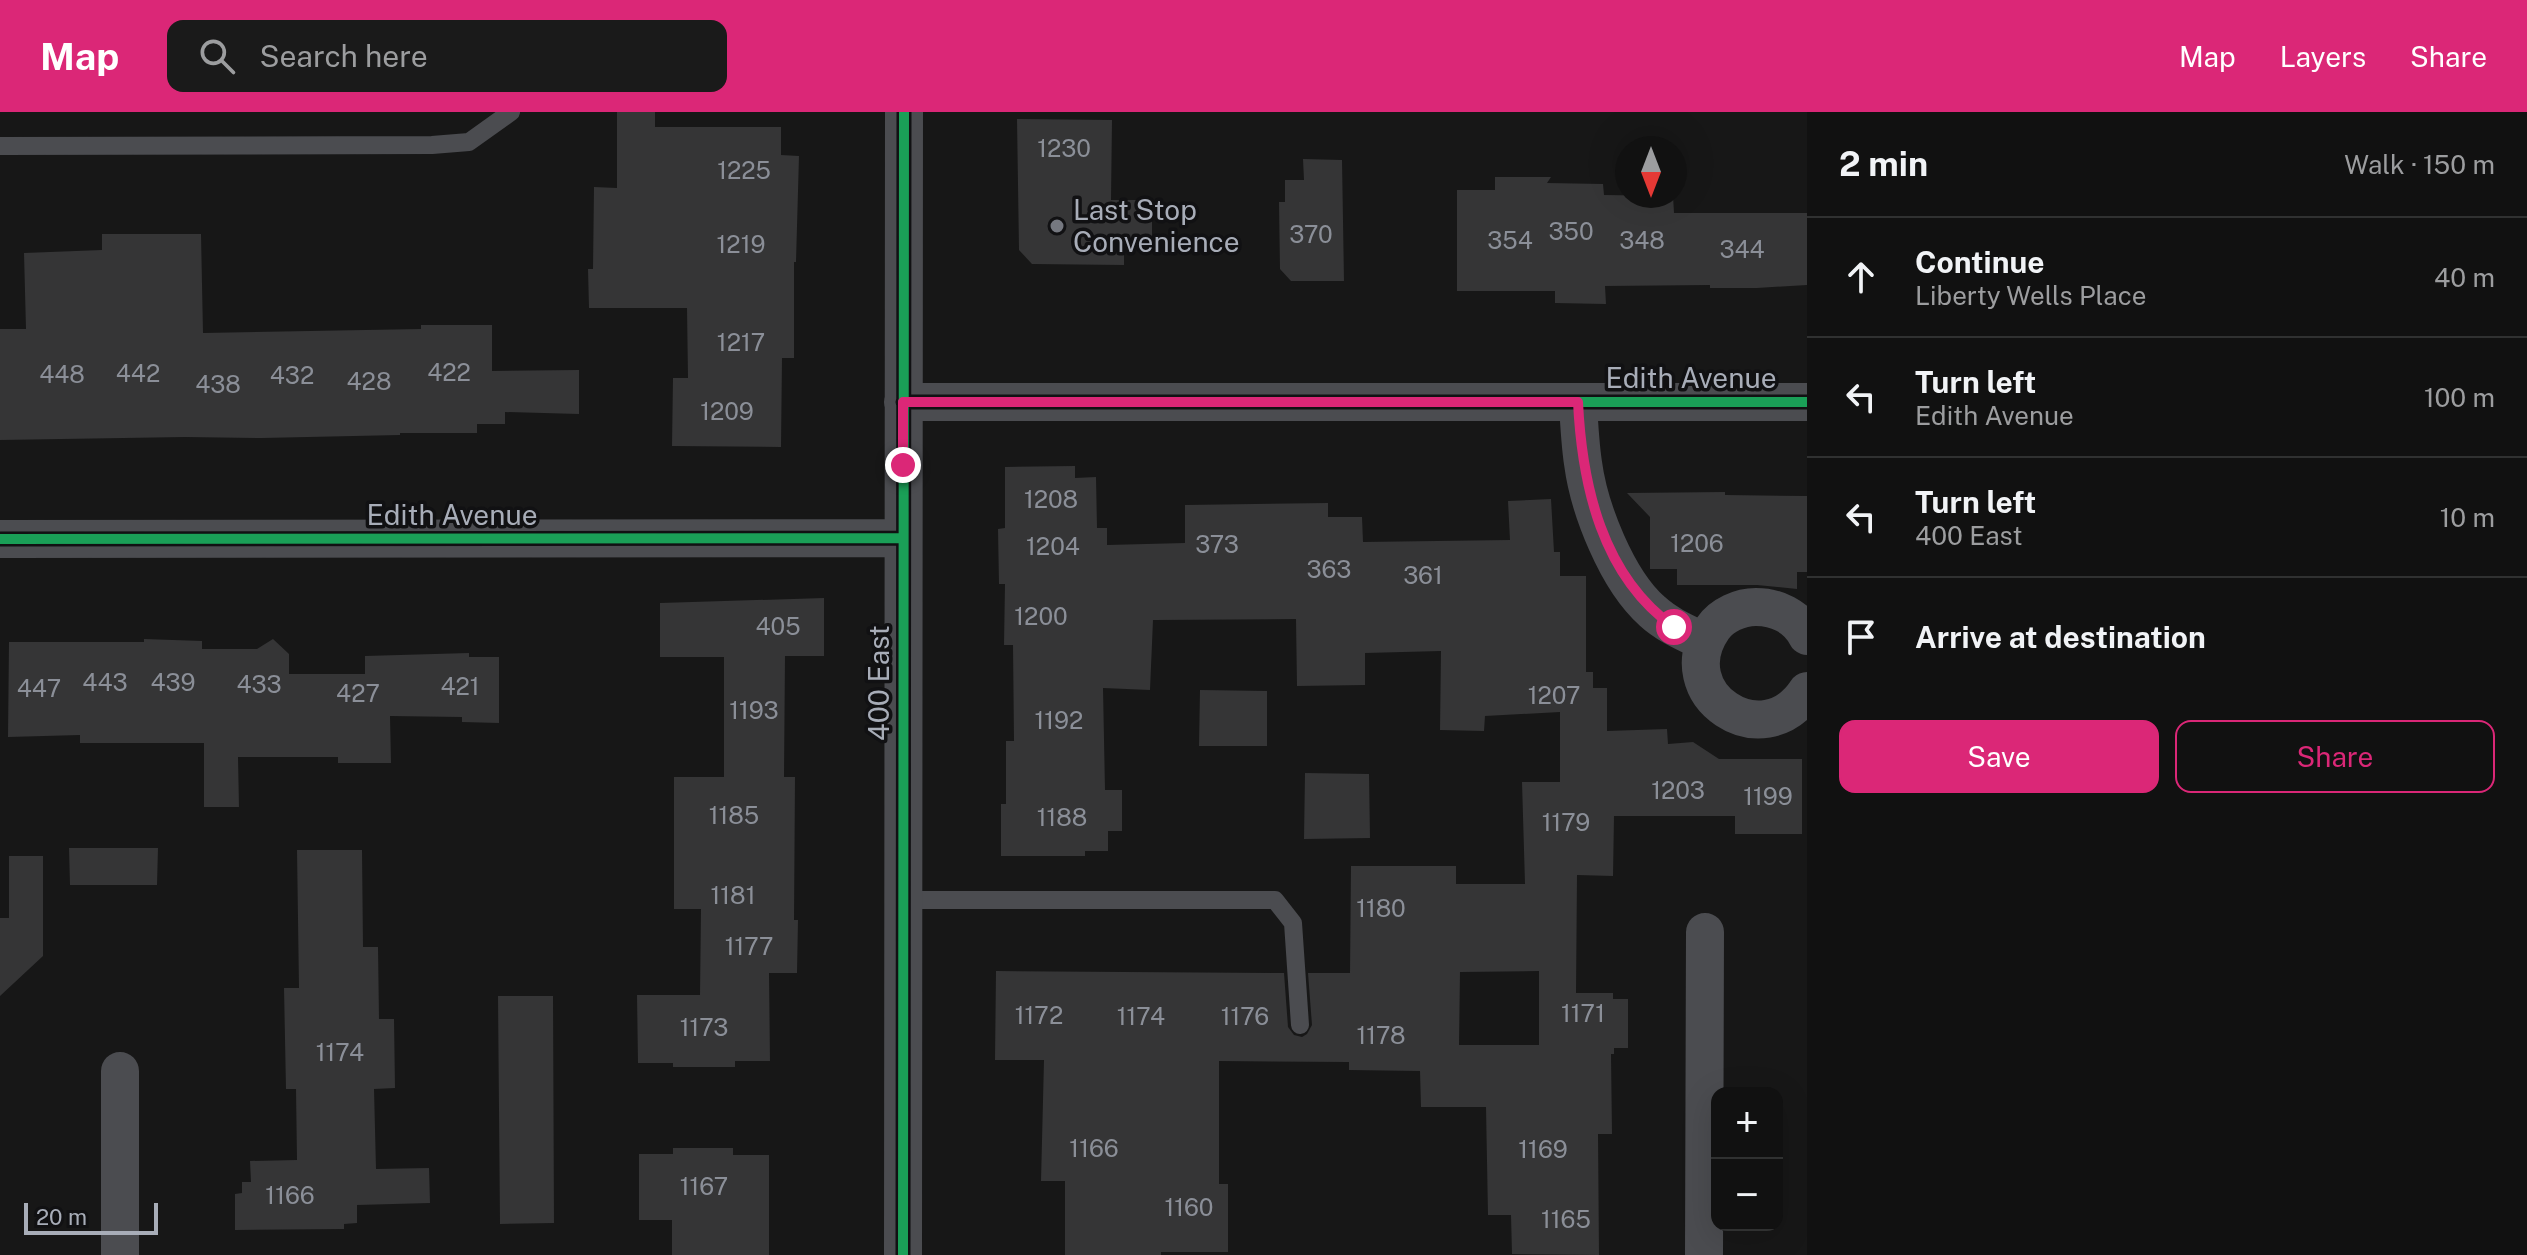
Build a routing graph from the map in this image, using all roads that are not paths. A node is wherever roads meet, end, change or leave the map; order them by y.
1 (511, 112) edge
2 (904, 112) edge
3 (0, 146) edge
4 (903, 402) junction
5 (1578, 402) junction
6 (1807, 402) edge
7 (903, 538) junction
8 (0, 539) edge
9 (1807, 636) edge
10 (1705, 642) junction
11 (1807, 691) edge
12 (903, 900) junction
13 (1705, 932) dead end
14 (1300, 1025) dead end
15 (120, 1071) dead end
16 (120, 1255) edge
17 (903, 1255) edge
18 (1704, 1255) edge

1 - 3 lane
2 - 4 street, 400 East
4 - 5 street, Edith Avenue
4 - 7 street, 400 East
5 - 6 street, Edith Avenue
5 - 10 street
7 - 8 street, Edith Avenue
7 - 12 street, 400 East
9 - 10 street
10 - 11 street
12 - 14 lane
12 - 17 street, 400 East
13 - 18 street
15 - 16 street

